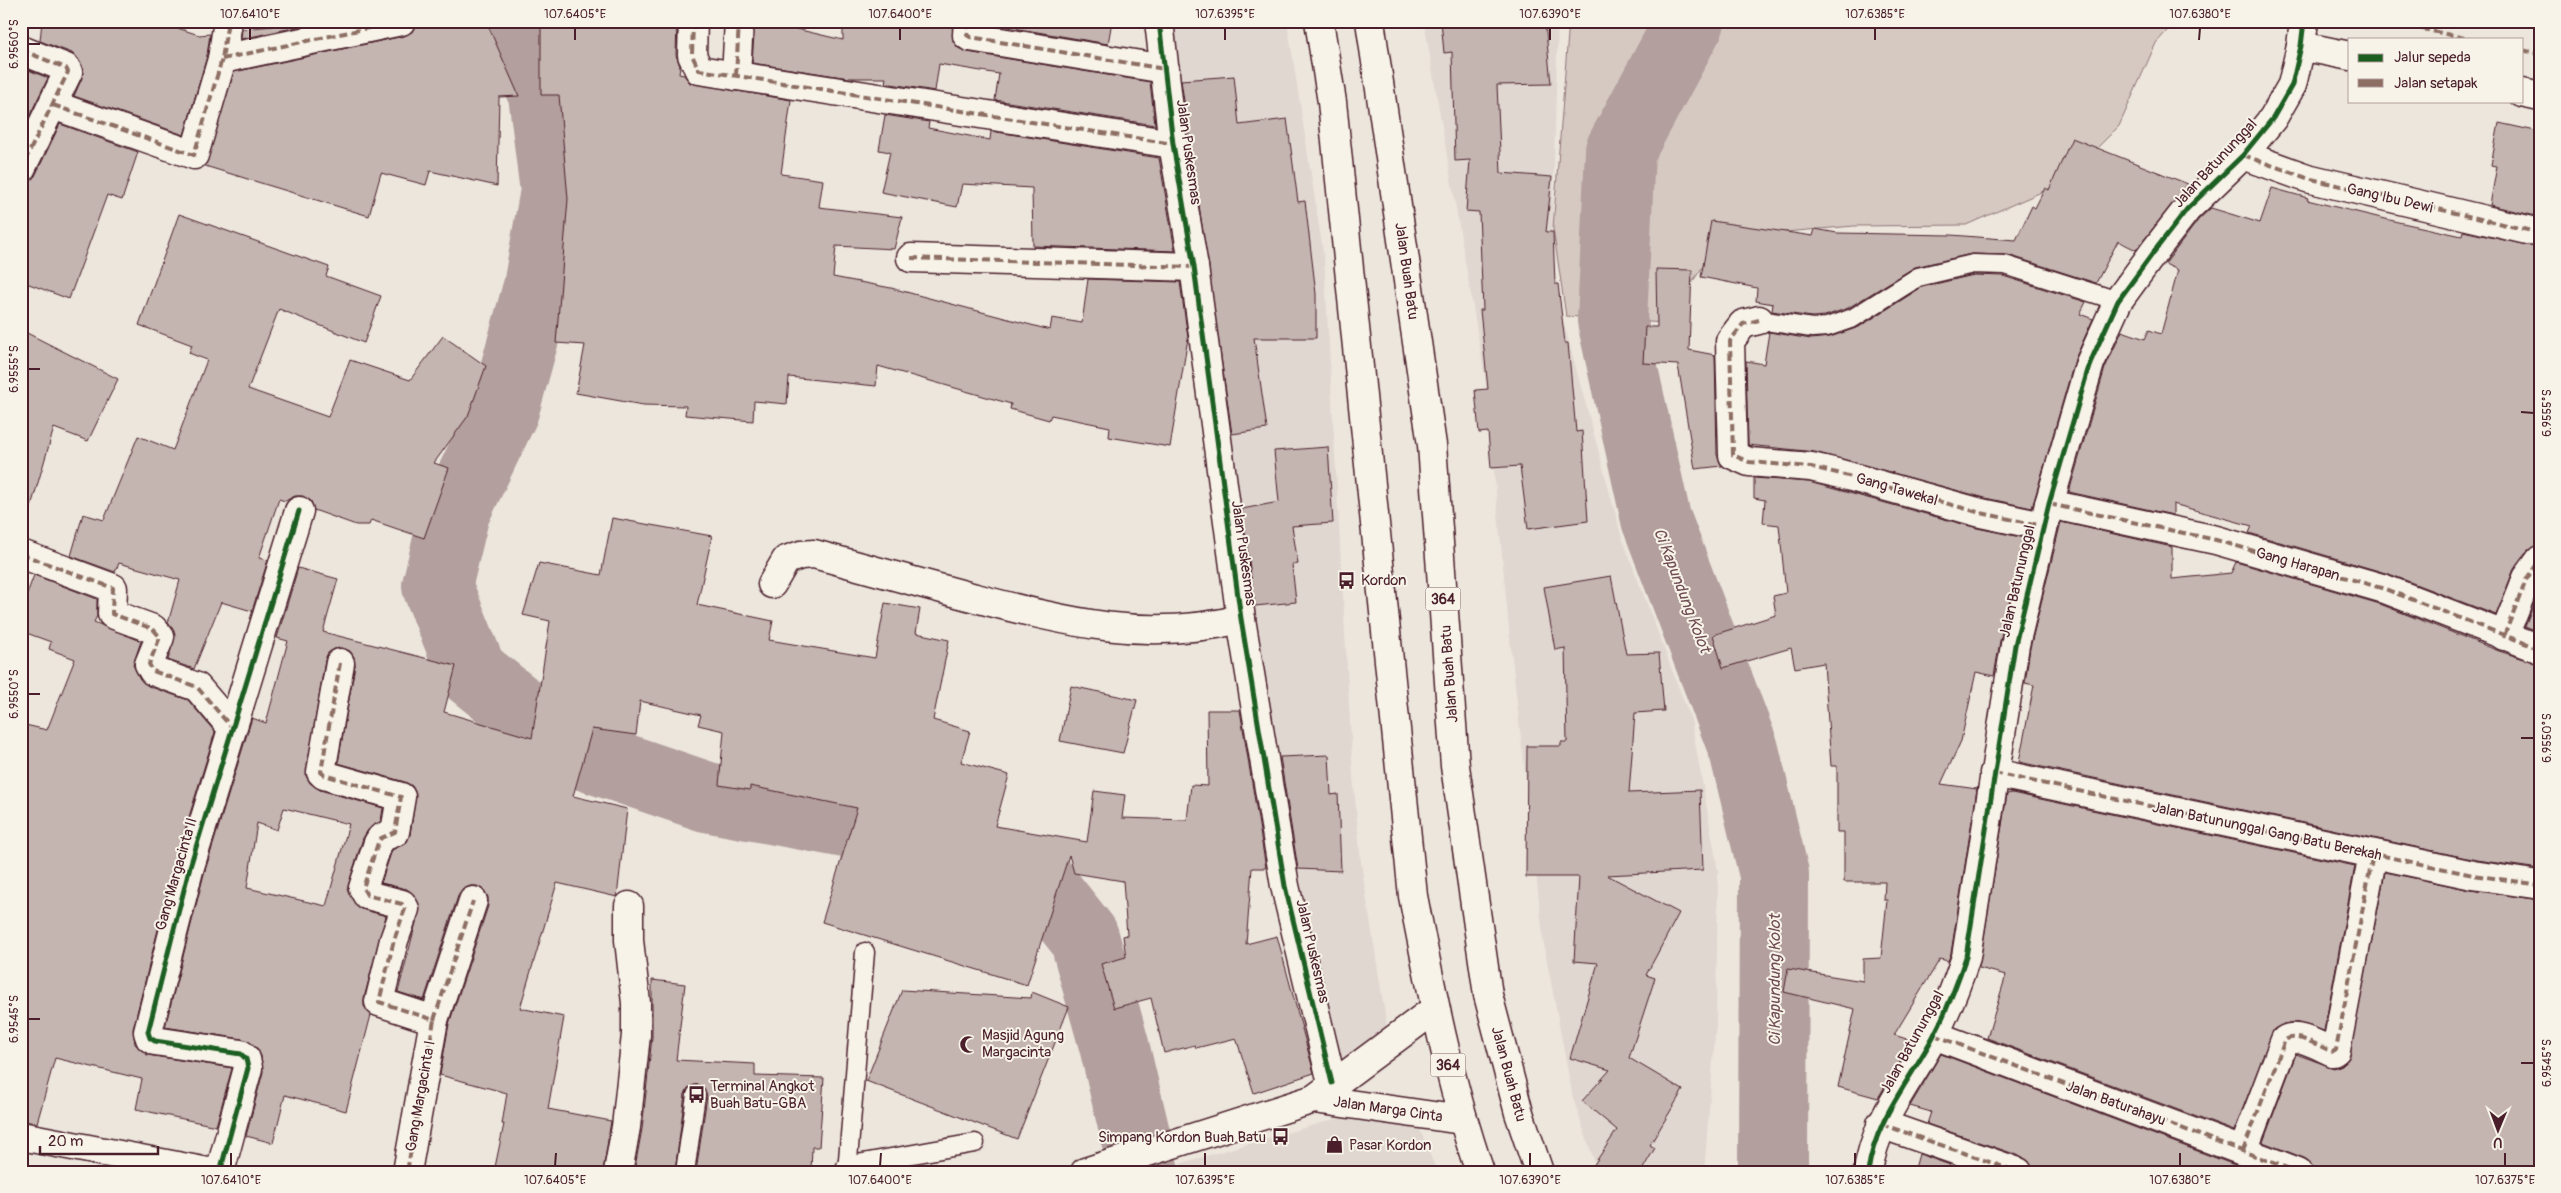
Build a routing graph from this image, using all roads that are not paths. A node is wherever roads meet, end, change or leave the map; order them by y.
1 (228, 21) edge
2 (401, 21) edge
3 (693, 21) edge
4 (739, 21) edge
5 (968, 21) edge
6 (1159, 21) edge
7 (1319, 21) edge
8 (1370, 21) edge
9 (2302, 34) edge
10 (21, 50) edge
11 (2348, 55) edge
12 (222, 60) junction
13 (1164, 69) junction
14 (736, 76) junction
15 (2524, 93) edge
16 (2540, 97) edge
17 (53, 105) junction
18 (1173, 144) junction
19 (2243, 155) junction
20 (21, 169) edge
21 (2540, 233) edge
22 (911, 258) dead end
23 (1194, 267) junction
24 (2118, 301) junction
25 (1759, 320) joint
26 (299, 512) dead end
27 (2046, 515) junction
28 (21, 554) edge
29 (2540, 560) edge
30 (772, 584) dead end
31 (1241, 619) junction
32 (2504, 636) junction
33 (2540, 649) edge
34 (340, 663) dead end
35 (232, 728) junction
36 (1994, 772) junction
37 (2373, 854) junction
38 (2540, 885) edge
39 (473, 901) dead end
40 (630, 906) dead end
41 (864, 952) dead end
42 (1435, 1009) junction
43 (434, 1020) junction
44 (1934, 1036) junction
45 (1323, 1091) junction
46 (696, 1094) dead end
47 (1462, 1120) junction
48 (1881, 1124) junction
49 (21, 1136) edge
50 (975, 1143) dead end
51 (2243, 1151) junction
52 (1095, 1168) edge
53 (847, 1169) edge
54 (208, 1172) edge
55 (220, 1172) edge
56 (407, 1172) edge
57 (618, 1172) edge
58 (685, 1172) edge
59 (1480, 1172) edge
60 (1540, 1172) edge
61 (1868, 1172) edge
62 (2018, 1172) edge
63 (2298, 1172) edge

1 - 12 street
2 - 12 street
3 - 14 street
4 - 14 street
5 - 13 street
6 - 13 street, Jalan Puskesmas
7 - 42 street, 364
8 - 60 street, Jalan Buah Batu / 364
9 - 11 street
9 - 19 street, Jalan Batununggal
10 - 17 street
12 - 17 street
13 - 18 street, Jalan Puskesmas
14 - 18 street
15 - 16 street
17 - 20 street
18 - 23 street, Jalan Puskesmas
19 - 21 street, Gang Ibu Dewi
19 - 24 street, Jalan Batununggal
22 - 23 street
23 - 31 street, Jalan Puskesmas
24 - 25 lane
24 - 27 street, Jalan Batununggal
25 - 27 street, Gang Tawekal
26 - 35 street, Gang Margacinta II
27 - 32 street, Gang Harapan
27 - 36 street, Jalan Batununggal
28 - 35 street
29 - 32 street
30 - 31 street
31 - 45 street, Jalan Puskesmas
32 - 33 street, Gang Harapan
34 - 43 street, Gang Margacinta I
35 - 55 street, Gang Margacinta II
36 - 37 street, Jalan Batununggal Gang Batu Berekah
36 - 44 street, Jalan Batununggal
37 - 38 street, Jalan Batununggal Gang Batu Berekah
37 - 51 street
39 - 43 street, Gang Margacinta I
40 - 57 street
41 - 53 lane
42 - 45 street, Jalan Marga Cinta
42 - 47 street, 364
43 - 56 street, Gang Margacinta I
44 - 48 street, Jalan Batununggal
44 - 51 street, Jalan Baturahayu
45 - 47 street, Jalan Marga Cinta
45 - 52 street, Jalan Marga Cinta
46 - 58 lane
47 - 59 street, 364
48 - 61 street, Jalan Batununggal
48 - 62 street
49 - 54 street
50 - 53 lane
51 - 63 street, Jalan Baturahayu

